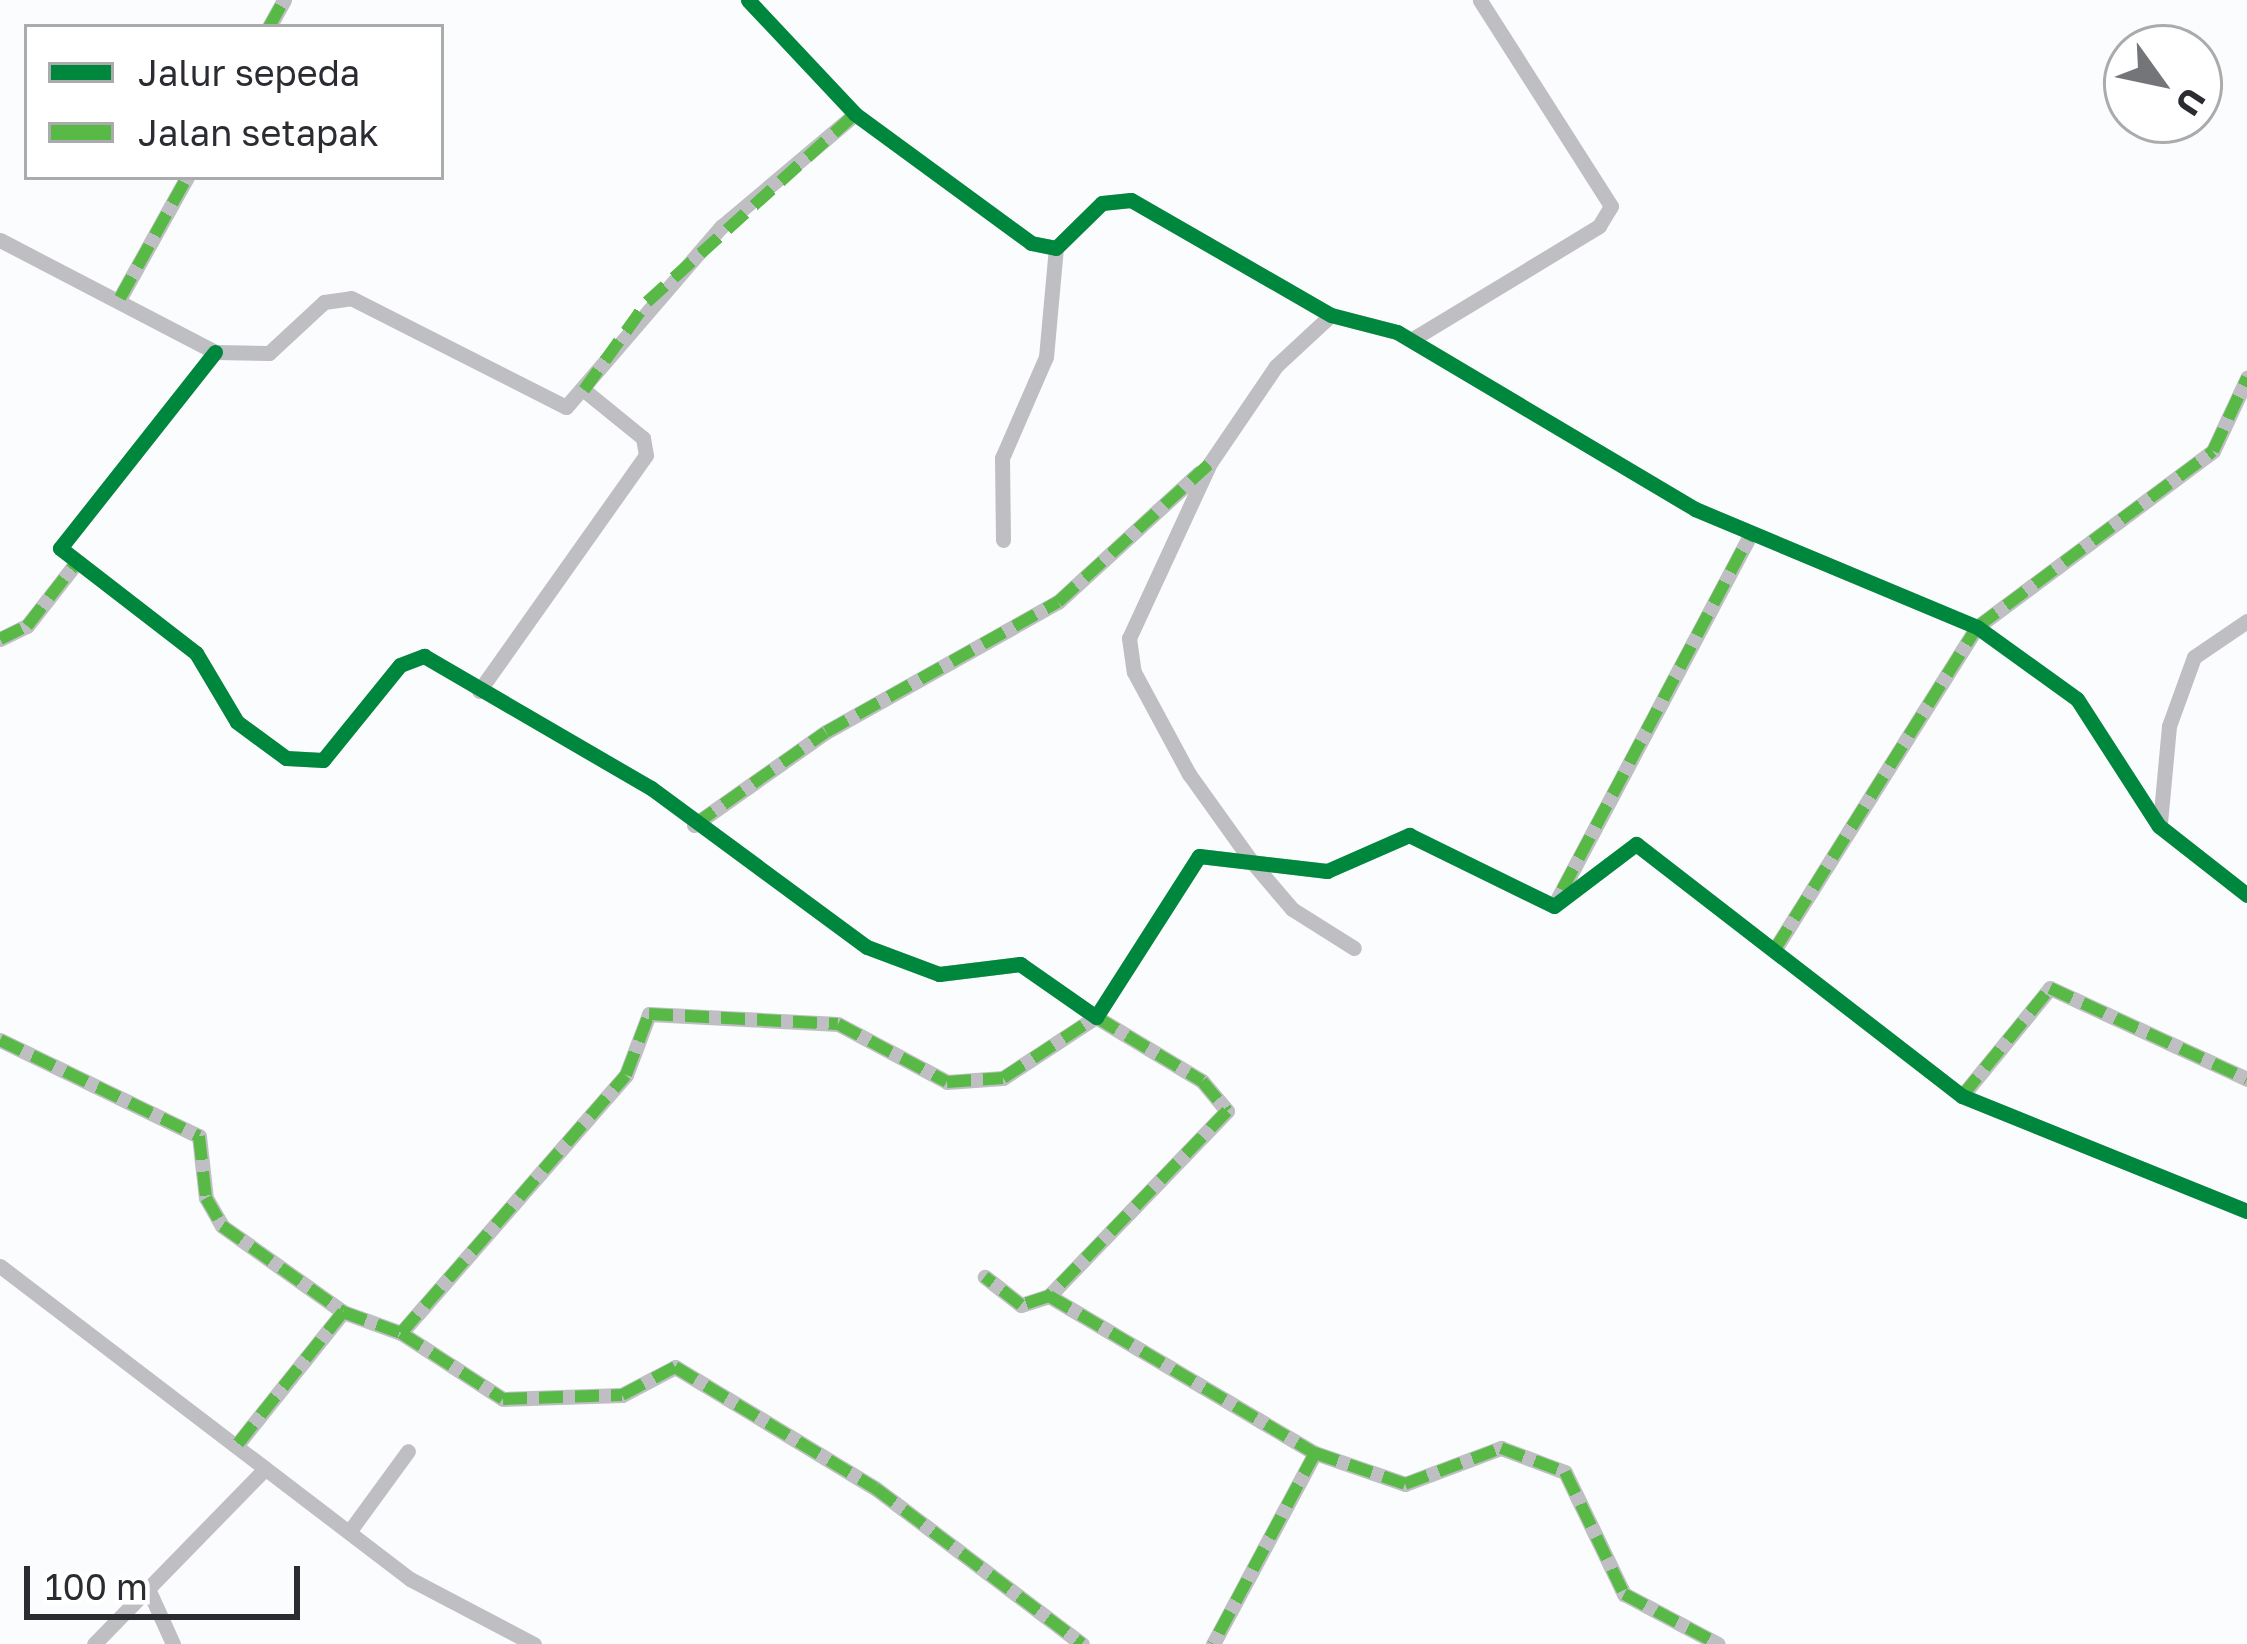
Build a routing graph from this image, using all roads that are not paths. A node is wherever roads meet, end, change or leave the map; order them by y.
1 (748, 0) edge
2 (1480, 0) edge
3 (855, 114) junction
4 (185, 180) edge
5 (0, 240) edge
6 (1056, 248) junction
7 (120, 298) junction
8 (1331, 315) junction
9 (1411, 340) junction
10 (215, 352) junction
11 (2247, 378) edge
12 (584, 390) junction
13 (1210, 463) junction
14 (1750, 535) junction
15 (1003, 540) dead end
16 (76, 563) junction
17 (2247, 621) edge
18 (1977, 627) junction
19 (0, 639) edge
20 (479, 691) junction
21 (694, 825) junction
22 (2159, 826) junction
23 (1252, 862) junction
24 (2247, 896) edge
25 (1554, 906) junction
26 (1354, 948) dead end
27 (1775, 949) junction
28 (1096, 1017) junction
29 (0, 1040) edge
30 (2247, 1079) edge
31 (1962, 1096) junction
32 (2247, 1211) edge
33 (0, 1266) edge
34 (985, 1277) dead end
35 (1049, 1296) junction
36 (343, 1312) junction
37 (401, 1333) junction
38 (236, 1446) junction
39 (408, 1451) dead end
40 (1315, 1453) junction
41 (265, 1469) junction
42 (349, 1532) junction
43 (150, 1593) junction
44 (94, 1644) edge
45 (173, 1644) edge
46 (534, 1644) edge
47 (1082, 1644) edge
48 (1213, 1644) edge
49 (1718, 1644) edge

1 - 3 street
2 - 9 street
3 - 6 street
3 - 12 street
4 - 7 street
5 - 7 street
6 - 8 street
6 - 15 street
7 - 10 street
8 - 9 street
8 - 13 street
9 - 14 street
10 - 12 street
10 - 16 street
11 - 18 street
12 - 20 street
13 - 21 street
13 - 23 street
14 - 18 street
14 - 25 street
16 - 19 street
16 - 20 street
17 - 22 street
18 - 22 street
18 - 27 street
20 - 21 street
21 - 28 street
22 - 24 street
23 - 25 street
23 - 26 street
23 - 28 street
25 - 27 street
27 - 31 street
28 - 35 street
28 - 37 street
29 - 36 street
30 - 31 street
31 - 32 street
33 - 38 street
34 - 35 street
35 - 40 street
36 - 37 street
36 - 38 street
37 - 47 street
38 - 41 street
39 - 42 street
40 - 48 street
40 - 49 street
41 - 42 street
41 - 43 street
42 - 46 street
43 - 44 street
43 - 45 street

